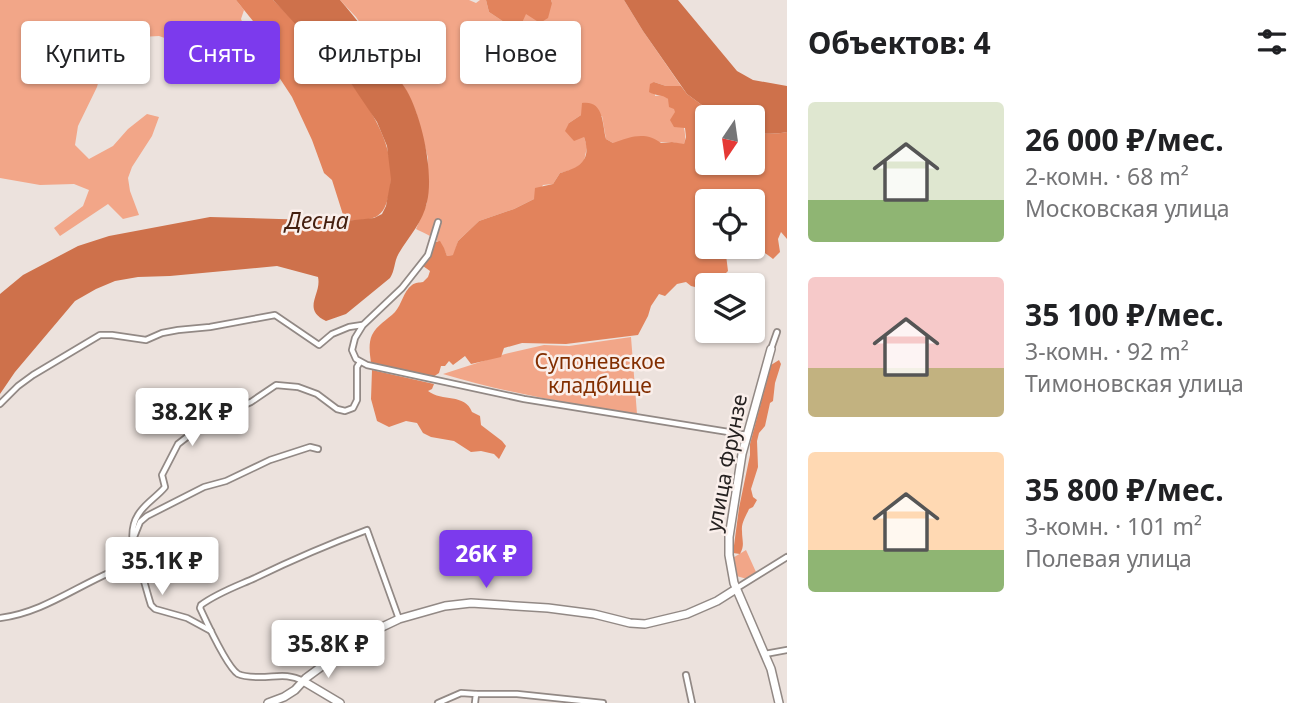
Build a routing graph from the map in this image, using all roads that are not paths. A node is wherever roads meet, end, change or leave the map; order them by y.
1 (438, 222) dead end
2 (363, 325) junction
3 (777, 332) dead end
4 (771, 348) joint
5 (360, 362) junction
6 (0, 404) edge
7 (747, 435) junction
8 (318, 449) dead end
9 (133, 541) junction
10 (787, 557) edge
11 (138, 566) junction
12 (736, 589) junction
13 (0, 618) edge
14 (400, 620) junction
15 (211, 631) junction
16 (787, 650) edge
17 (765, 653) junction
18 (686, 674) dead end
19 (303, 681) junction
20 (476, 698) edge
21 (268, 703) edge
22 (340, 703) edge
23 (438, 703) edge
24 (603, 703) edge
25 (692, 703) edge
26 (779, 703) edge

1 - 2 street
2 - 5 street
2 - 6 street
3 - 4 street
4 - 7 street, улица Фрунзе
5 - 7 street
5 - 9 street
7 - 12 street, улица Фрунзе
8 - 9 street
9 - 11 street
10 - 12 street
11 - 13 street
11 - 15 street
12 - 14 street
12 - 17 street, улица Фрунзе
14 - 15 street
14 - 19 street
15 - 19 street
16 - 17 street
17 - 26 street, улица Фрунзе
18 - 25 street
19 - 21 street
19 - 22 street
20 - 23 street
20 - 24 street

